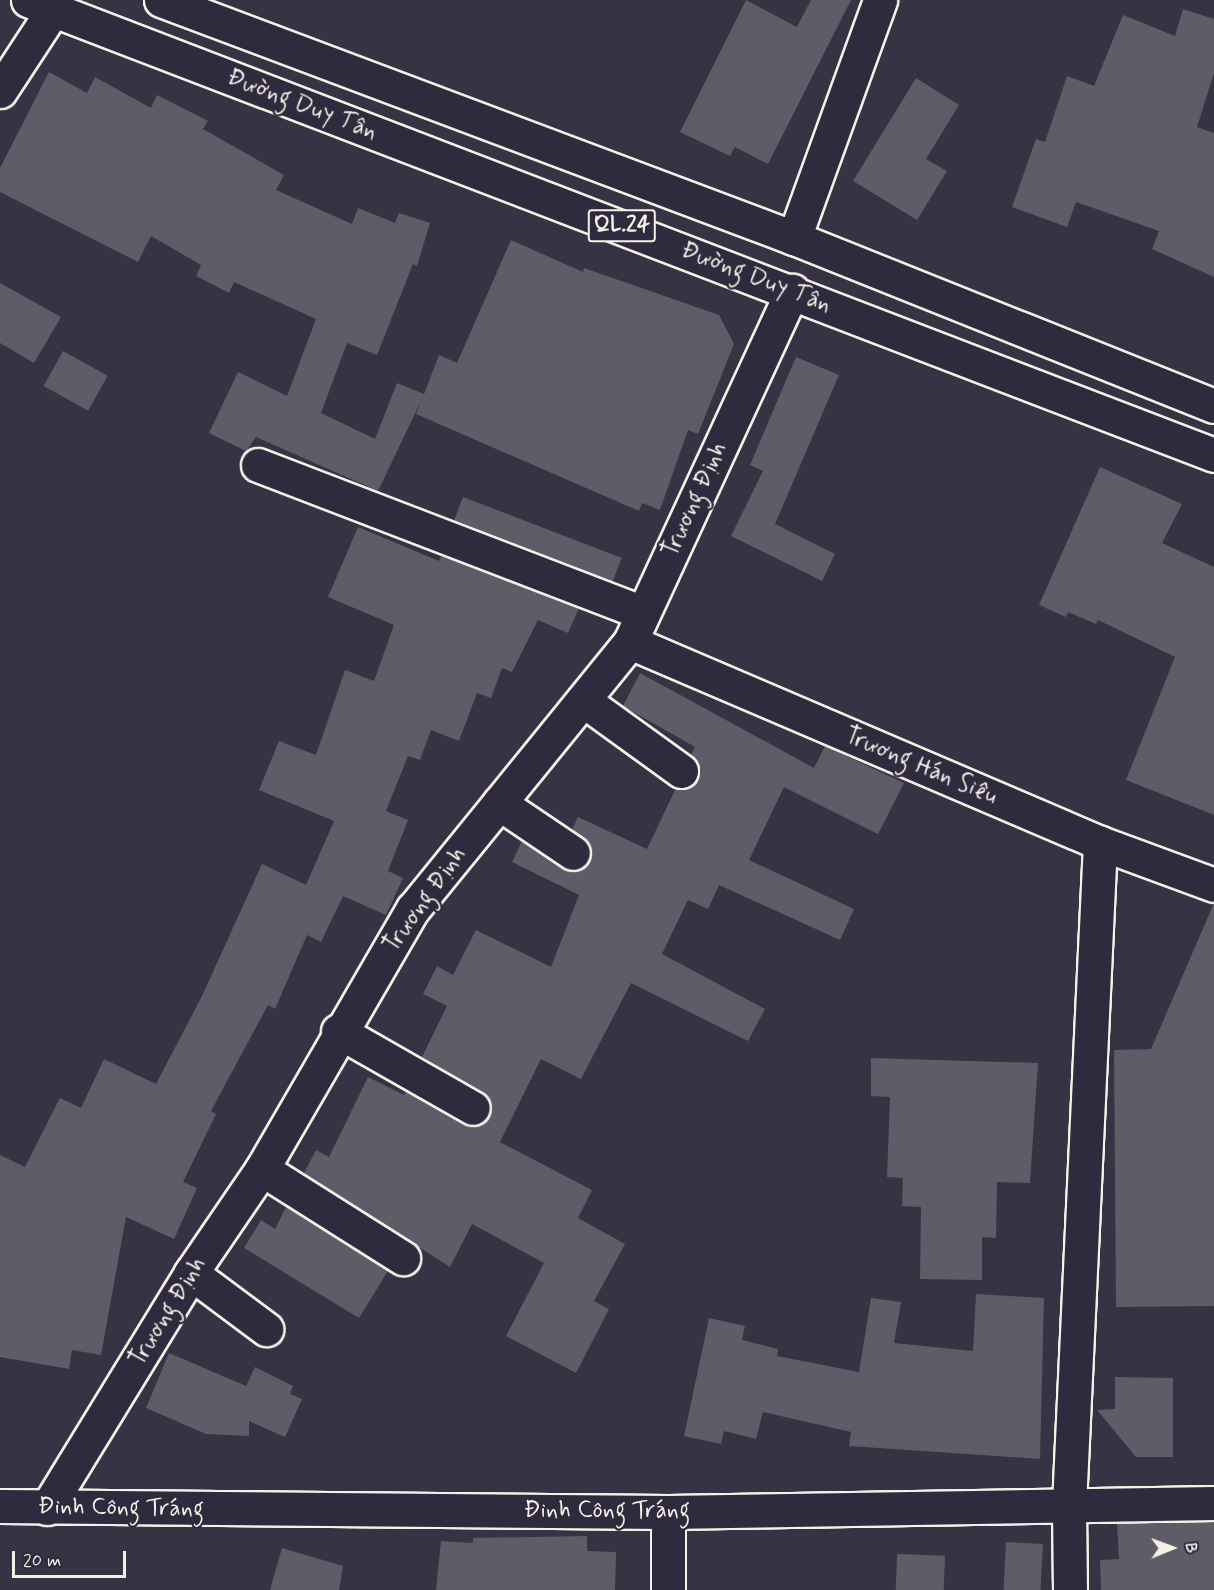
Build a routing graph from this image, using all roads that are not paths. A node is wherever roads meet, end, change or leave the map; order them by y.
1 (162, 0) edge
2 (880, 0) edge
3 (41, 5) edge
4 (0, 91) edge
5 (794, 238) junction
6 (792, 291) junction
7 (1214, 406) edge
8 (1214, 455) edge
9 (258, 465) dead end
10 (637, 627) junction
11 (583, 700) junction
12 (681, 771) dead end
13 (499, 803) junction
14 (1101, 843) junction
15 (573, 853) dead end
16 (1214, 885) edge
17 (338, 1031) junction
18 (473, 1108) dead end
19 (262, 1169) junction
20 (403, 1258) dead end
21 (191, 1273) junction
22 (266, 1329) dead end
23 (1214, 1503) edge
24 (1069, 1505) junction
25 (0, 1506) edge
26 (47, 1508) junction
27 (668, 1512) junction
28 (668, 1590) edge
29 (1070, 1590) edge

1 - 5 street, Đường Duy Tân / QL.24
2 - 5 street
3 - 4 street
3 - 6 street, Đường Duy Tân / QL.24
5 - 7 street, Đường Duy Tân / QL.24
6 - 8 street, Đường Duy Tân / QL.24
6 - 10 street, Trương Định
9 - 10 street, Trương Hán Siêu
10 - 11 street, Trương Định
10 - 14 street, Trương Hán Siêu
11 - 12 street
11 - 13 street, Trương Định
13 - 15 street
13 - 17 street, Trương Định
14 - 16 street, Trương Hán Siêu
14 - 24 street
17 - 18 street
17 - 19 street, Trương Định
19 - 20 street
19 - 21 street, Trương Định
21 - 22 street
21 - 26 street, Trương Định
23 - 24 street, Đinh Công Tráng
24 - 27 street, Đinh Công Tráng
24 - 29 street
25 - 26 street, Đinh Công Tráng
26 - 27 street, Đinh Công Tráng
27 - 28 street

